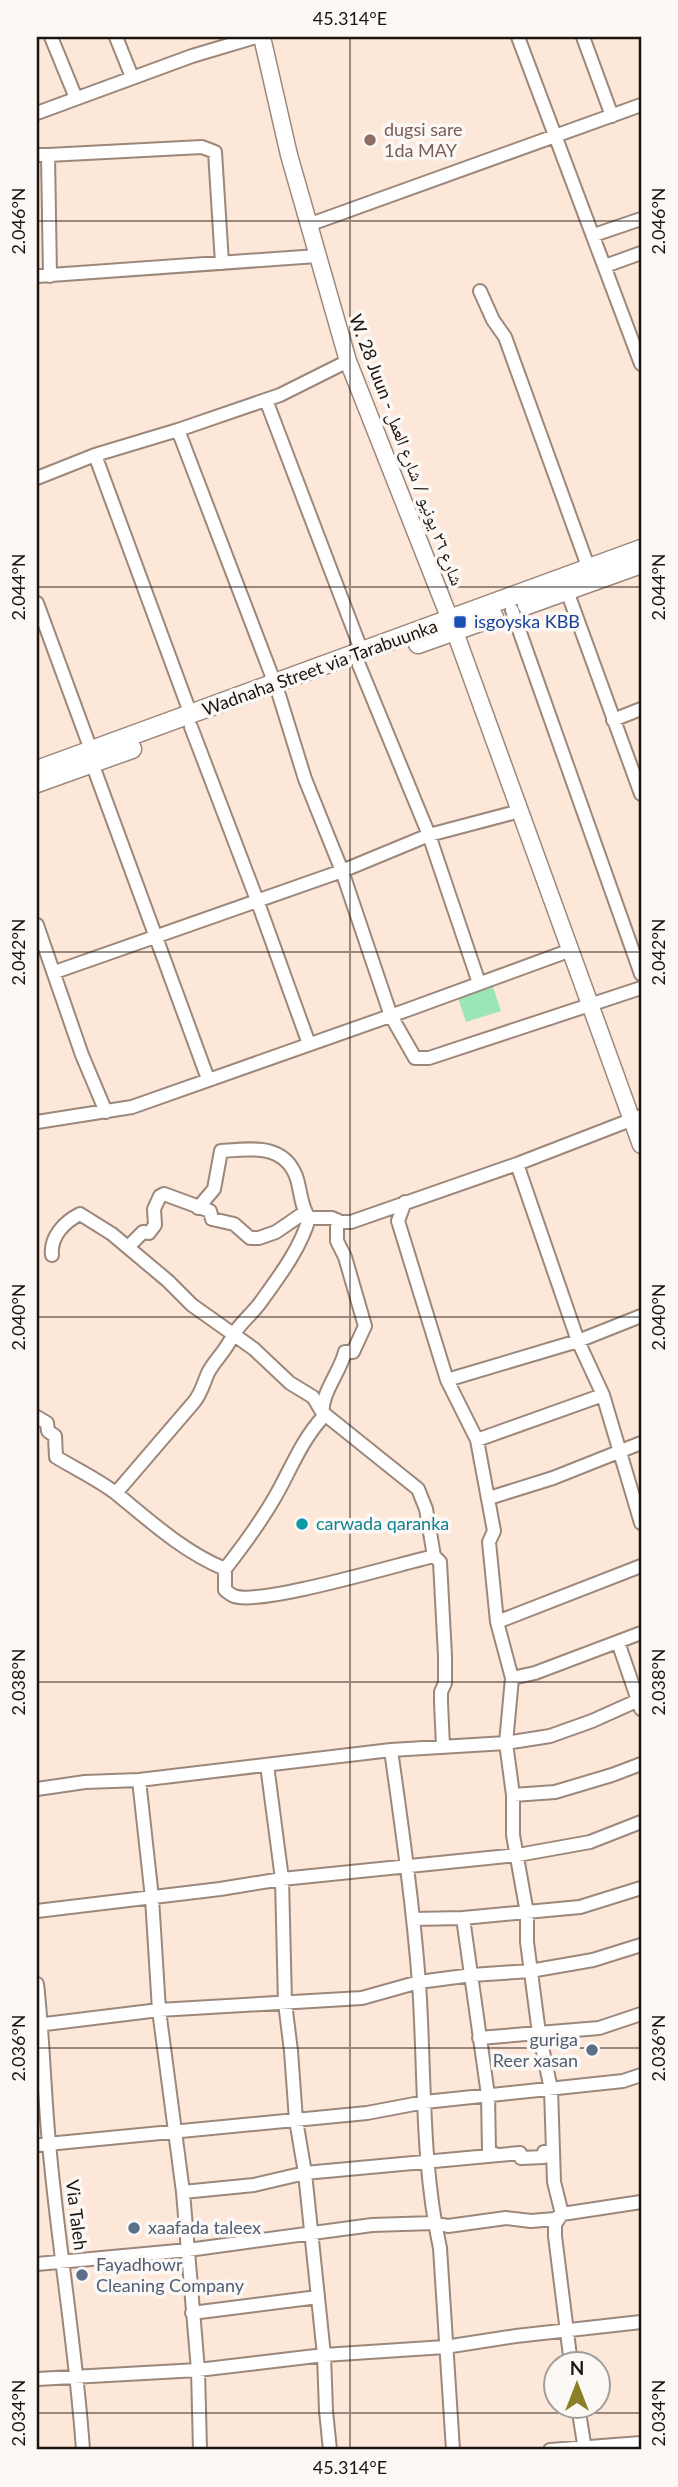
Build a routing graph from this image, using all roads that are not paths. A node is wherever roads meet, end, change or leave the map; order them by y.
1 (51, 37) edge
2 (116, 37) edge
3 (256, 37) edge
4 (262, 37) edge
5 (518, 37) edge
6 (583, 37) edge
7 (132, 77) junction
8 (76, 98) junction
9 (641, 105) edge
10 (37, 113) edge
11 (612, 116) junction
12 (557, 136) junction
13 (42, 155) edge
14 (641, 219) edge
15 (308, 225) junction
16 (594, 235) junction
17 (641, 253) edge
18 (317, 256) junction
19 (222, 263) junction
20 (605, 265) junction
21 (43, 276) edge
22 (480, 292) dead end
23 (348, 361) junction
24 (641, 364) edge
25 (266, 400) junction
26 (178, 430) junction
27 (95, 455) junction
28 (37, 478) edge
29 (641, 549) edge
30 (641, 564) edge
31 (589, 569) junction
32 (567, 591) junction
33 (37, 603) edge
34 (512, 610) junction
35 (453, 626) junction
36 (360, 658) junction
37 (277, 690) junction
38 (641, 709) edge
39 (613, 720) junction
40 (191, 721) junction
41 (92, 757) junction
42 (37, 770) edge
43 (37, 783) edge
44 (641, 794) edge
45 (520, 811) junction
46 (429, 835) junction
47 (342, 871) junction
48 (257, 900) junction
49 (37, 925) edge
50 (156, 934) junction
51 (570, 950) junction
52 (55, 972) junction
53 (641, 974) edge
54 (479, 983) junction
55 (641, 988) edge
56 (591, 1006) junction
57 (391, 1016) junction
58 (309, 1044) junction
59 (208, 1079) junction
60 (106, 1112) junction
61 (637, 1117) edge
62 (37, 1122) edge
63 (641, 1145) edge
64 (517, 1164) junction
65 (405, 1202) junction
66 (198, 1208) junction
67 (307, 1215) junction
68 (337, 1220) junction
69 (128, 1247) junction
70 (52, 1255) dead end
71 (641, 1317) edge
72 (233, 1335) junction
73 (578, 1341) junction
74 (447, 1380) junction
75 (603, 1395) junction
76 (322, 1412) junction
77 (37, 1417) edge
78 (477, 1440) junction
79 (641, 1443) edge
80 (621, 1450) junction
81 (116, 1493) junction
82 (489, 1498) junction
83 (641, 1523) edge
84 (434, 1556) junction
85 (641, 1566) edge
86 (225, 1569) junction
87 (497, 1622) junction
88 (641, 1633) edge
89 (618, 1642) junction
90 (512, 1678) junction
91 (640, 1703) edge
92 (506, 1743) junction
93 (443, 1746) junction
94 (391, 1750) junction
95 (641, 1764) edge
96 (267, 1765) junction
97 (139, 1780) junction
98 (37, 1788) edge
99 (513, 1796) junction
100 (641, 1822) edge
101 (518, 1855) junction
102 (408, 1867) junction
103 (282, 1879) junction
104 (641, 1888) edge
105 (152, 1898) junction
106 (37, 1911) edge
107 (527, 1913) junction
108 (463, 1918) junction
109 (413, 1919) junction
110 (641, 1945) edge
111 (530, 1971) junction
112 (472, 1975) junction
113 (419, 1982) junction
114 (37, 1984) edge
115 (285, 2003) junction
116 (159, 2010) junction
117 (641, 2014) edge
118 (39, 2025) edge
119 (539, 2033) junction
120 (479, 2038) junction
121 (641, 2075) edge
122 (551, 2089) junction
123 (488, 2095) junction
124 (425, 2102) junction
125 (296, 2120) junction
126 (174, 2131) junction
127 (43, 2144) edge
128 (552, 2150) junction
129 (497, 2155) junction
130 (429, 2163) junction
131 (305, 2173) junction
132 (183, 2192) junction
133 (641, 2202) edge
134 (562, 2214) junction
135 (434, 2223) junction
136 (311, 2232) junction
137 (188, 2249) junction
138 (64, 2262) junction
139 (37, 2264) edge
140 (318, 2297) junction
141 (192, 2313) junction
142 (641, 2322) edge
143 (566, 2331) junction
144 (445, 2347) junction
145 (569, 2350) edge
146 (324, 2355) junction
147 (198, 2370) junction
148 (78, 2375) junction
149 (37, 2379) edge
150 (580, 2420) edge
151 (641, 2443) edge
152 (584, 2448) edge
153 (83, 2450) edge
154 (200, 2450) edge
155 (330, 2450) edge
156 (453, 2450) edge
157 (550, 2450) edge

1 - 8 street
2 - 7 street
3 - 7 street
4 - 15 street, W. 28 Juun - شارع ٢٦ يونيو / شارع العمل
5 - 12 street
6 - 11 street
7 - 8 street
8 - 10 street
9 - 11 street
11 - 12 street
12 - 15 street
12 - 16 street
13 - 19 street
13 - 21 street
14 - 16 street
15 - 18 street, W. 28 Juun - شارع ٢٦ يونيو / شارع العمل
16 - 20 street
17 - 20 street
18 - 19 street
18 - 23 street, W. 28 Juun - شارع ٢٦ يونيو / شارع العمل
19 - 21 street
20 - 24 street
22 - 31 street
23 - 25 street
23 - 35 street, W. 28 Juun - شارع ٢٦ يونيو / شارع العمل
25 - 26 street
25 - 36 street
26 - 27 street
26 - 37 street
27 - 28 street
27 - 40 street
29 - 31 main road, Wadnaha Street via Tarabuunka
30 - 32 main road
31 - 35 main road, Wadnaha Street via Tarabuunka
32 - 34 main road
32 - 39 street
33 - 41 street
34 - 35 main road
34 - 53 street
35 - 36 main road
35 - 45 street, W. 28 Juun - شارع ٢٦ يونيو / شارع العمل
36 - 37 main road
36 - 46 street
37 - 40 main road
37 - 47 street
38 - 39 street
39 - 44 street
40 - 41 main road
40 - 48 street
41 - 42 main road
41 - 43 main road
41 - 50 street
45 - 46 street
45 - 51 street, W. 28 Juun - شارع ٢٦ يونيو / شارع العمل
46 - 47 street
46 - 54 street
47 - 48 street
47 - 57 street
48 - 50 street
48 - 58 street
49 - 52 street
50 - 52 street
50 - 59 street
51 - 54 street
51 - 56 street, W. 28 Juun - شارع ٢٦ يونيو / شارع العمل
52 - 60 street
54 - 57 street
55 - 56 street
56 - 57 street
56 - 61 street, W. 28 Juun - شارع ٢٦ يونيو / شارع العمل
57 - 58 street
58 - 59 street
59 - 60 street
60 - 62 street
61 - 63 street, W. 28 Juun - شارع ٢٦ يونيو / شارع العمل
61 - 64 street
64 - 65 street
64 - 73 street
65 - 68 street
65 - 74 street
66 - 67 street
66 - 67 street
66 - 69 street
67 - 68 street
67 - 72 street
68 - 76 street
69 - 70 street
69 - 72 street
71 - 73 street
72 - 76 street
72 - 81 street
73 - 74 street
73 - 75 street
74 - 78 street
75 - 78 street
75 - 80 street
76 - 84 street
76 - 86 street
77 - 81 street
78 - 82 street
79 - 80 street
80 - 82 street
80 - 83 street
81 - 86 street
82 - 87 street
84 - 86 street
84 - 93 street
85 - 87 street
87 - 90 street
88 - 89 street
89 - 90 street
89 - 91 street
90 - 92 street
91 - 92 street
92 - 93 street
92 - 99 street
93 - 94 street
94 - 96 street
94 - 102 street
95 - 99 street
96 - 97 street
96 - 103 street
97 - 98 street
97 - 105 street
99 - 101 street
100 - 101 street
101 - 102 street
101 - 107 street
102 - 103 street
102 - 109 street
103 - 105 street
103 - 115 street
104 - 107 street
105 - 106 street
105 - 116 street
107 - 108 street
107 - 111 street
108 - 109 street
108 - 112 street
109 - 113 street
110 - 111 street
111 - 112 street
111 - 119 street
112 - 113 street
112 - 120 street
113 - 115 street
113 - 124 street
114 - 118 street, Via Taleh
115 - 116 street
115 - 125 street
116 - 118 street
116 - 126 street
117 - 119 street
118 - 127 street, Via Taleh
119 - 120 street
119 - 122 street
120 - 123 street
121 - 122 street
122 - 123 street
122 - 128 street
123 - 124 street
123 - 129 street
124 - 125 street
124 - 130 street
125 - 126 street
125 - 131 street
126 - 127 street
126 - 132 street
127 - 138 street, Via Taleh
128 - 129 street
128 - 134 street
129 - 130 street
130 - 131 street
130 - 135 street
131 - 132 street
131 - 136 street
132 - 137 street
133 - 134 street
134 - 135 street
134 - 143 street
135 - 136 street
135 - 144 street
136 - 137 street
136 - 140 street
137 - 138 street
137 - 141 street
138 - 139 street
138 - 148 street, Via Taleh
140 - 141 street
140 - 146 street
141 - 147 street
142 - 143 street
143 - 144 street
143 - 145 street
144 - 146 street
144 - 156 street
146 - 147 street
146 - 155 street
147 - 148 street
147 - 154 street
148 - 149 street
148 - 153 street, Via Taleh
150 - 152 street
151 - 152 street
152 - 157 street

